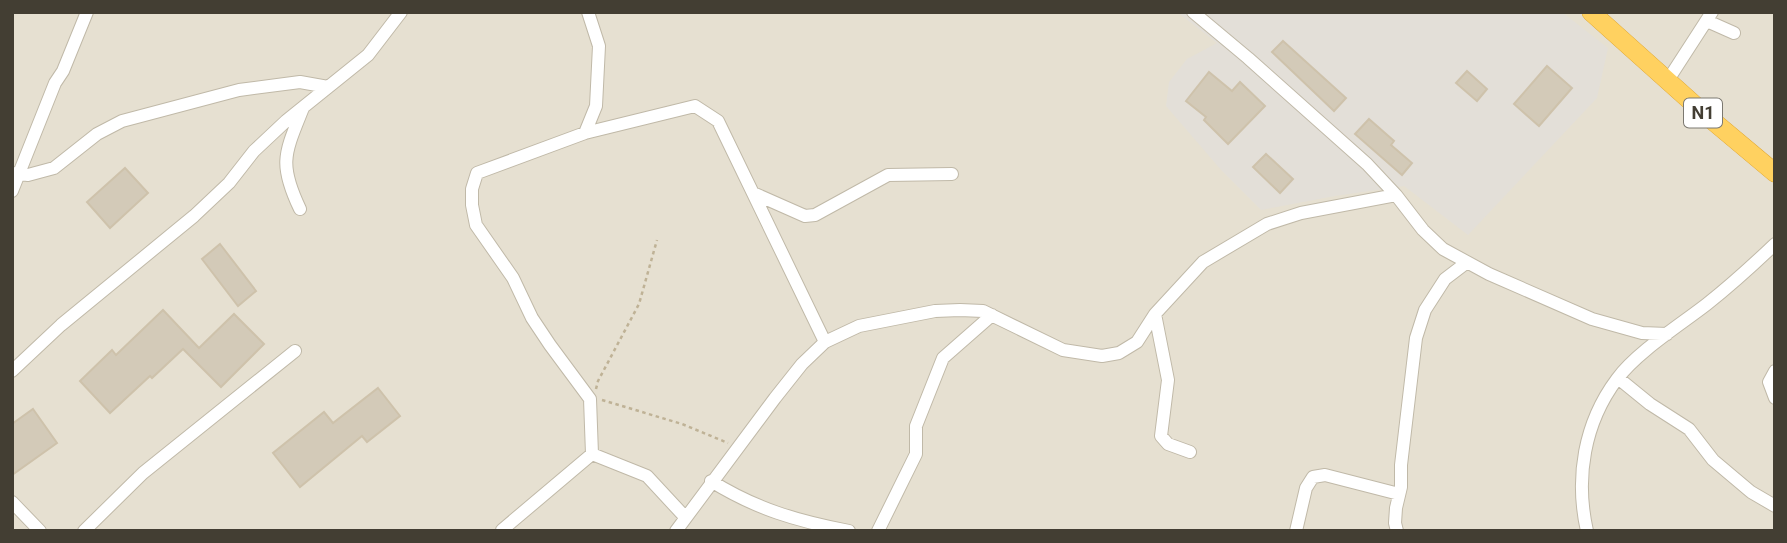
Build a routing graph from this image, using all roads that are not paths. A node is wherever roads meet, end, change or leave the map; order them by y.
1 (87, 12) edge
2 (401, 12) edge
3 (588, 12) edge
4 (1193, 12) edge
5 (1591, 12) edge
6 (1709, 17) edge
7 (1734, 33) dead end
8 (1668, 80) junction
9 (328, 87) junction
10 (303, 107) junction
11 (585, 132) junction
12 (15, 173) edge
13 (1775, 173) edge
14 (952, 174) dead end
15 (12, 191) edge
16 (753, 193) junction
17 (1396, 195) junction
18 (300, 209) dead end
19 (1775, 244) edge
20 (1466, 263) junction
21 (1155, 314) junction
22 (992, 315) junction
23 (1667, 334) junction
24 (825, 342) junction
25 (295, 351) dead end
26 (12, 371) edge
27 (1775, 371) edge
28 (1618, 378) junction
29 (1775, 398) edge
30 (1190, 452) dead end
31 (592, 454) junction
32 (711, 481) junction
33 (1399, 494) junction
34 (12, 502) edge
35 (1775, 506) edge
36 (685, 517) junction
37 (502, 530) edge
38 (40, 531) edge
39 (85, 531) edge
40 (676, 531) edge
41 (849, 531) edge
42 (878, 531) edge
43 (1296, 531) edge
44 (1397, 531) edge
45 (1587, 531) edge

1 - 12 street
2 - 9 street
3 - 11 street
4 - 17 street
5 - 8 highway, N1
6 - 7 street
6 - 8 street
8 - 13 highway, N1
9 - 10 street
9 - 12 street
10 - 18 street
10 - 26 street
11 - 16 street
11 - 31 street
12 - 15 street
14 - 16 street
16 - 24 street
17 - 20 street
17 - 21 street
19 - 23 street
20 - 23 street
20 - 33 street
21 - 22 street
21 - 30 street
22 - 24 street
22 - 42 street
23 - 28 street
24 - 32 street
25 - 39 street
27 - 29 street
28 - 35 street
28 - 45 street
31 - 36 street
31 - 37 street
32 - 36 street
32 - 41 street
33 - 43 street
33 - 44 street
34 - 38 street
36 - 40 street

